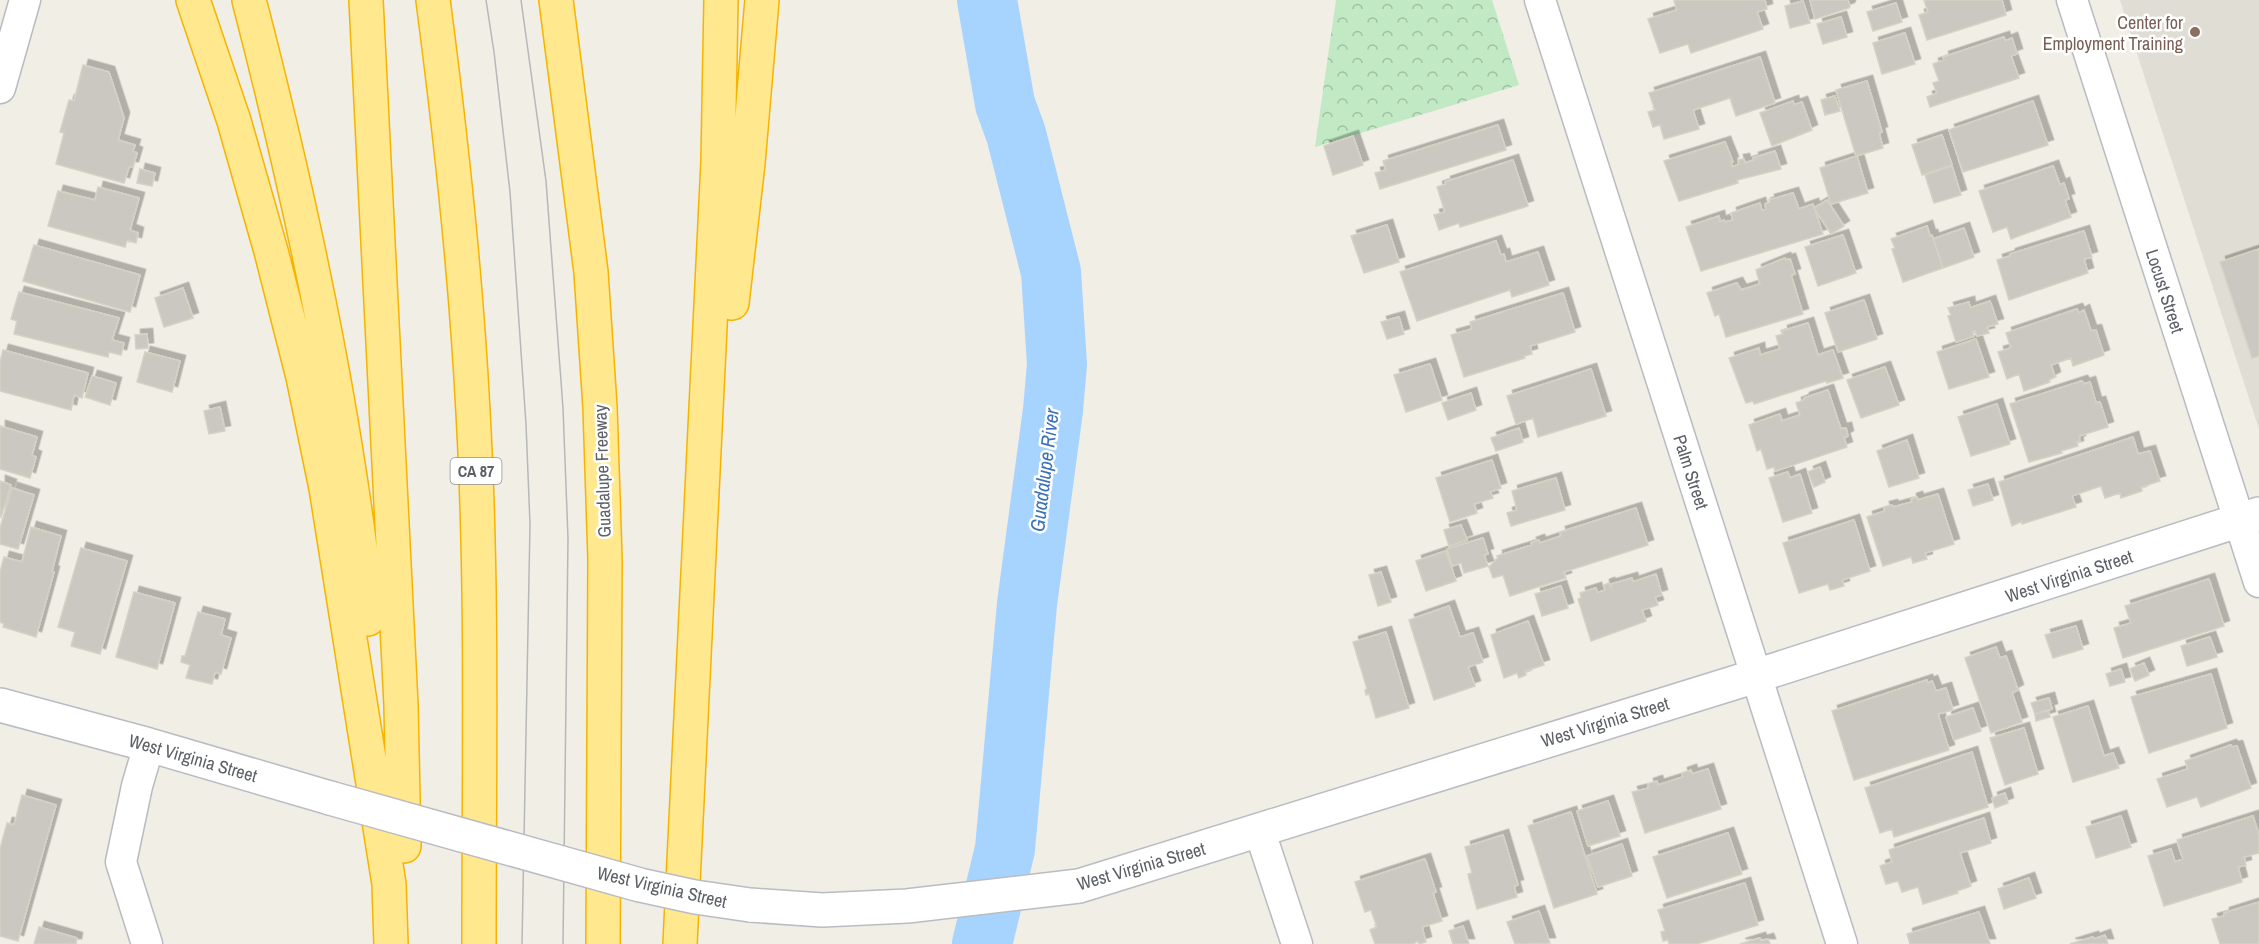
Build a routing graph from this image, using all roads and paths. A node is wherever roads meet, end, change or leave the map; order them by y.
1 (25, 0) edge
2 (193, 0) edge
3 (249, 0) edge
4 (366, 0) edge
5 (433, 0) edge
6 (556, 0) edge
7 (722, 0) edge
8 (762, 0) edge
9 (1540, 0) edge
10 (2072, 0) edge
11 (0, 88) edge
12 (2249, 517) edge
13 (701, 546) junction
14 (2259, 582) edge
15 (1756, 676) junction
16 (0, 705) edge
17 (149, 745) junction
18 (1259, 828) junction
19 (389, 884) junction
20 (147, 944) edge
21 (391, 944) edge
22 (407, 944) edge
23 (479, 944) edge
24 (603, 944) edge
25 (680, 944) edge
26 (1297, 944) edge
27 (1842, 944) edge

1 - 11 street
2 - 19 highway
3 - 19 highway
4 - 22 highway
5 - 23 highway, CA 87
6 - 24 highway, Guadalupe Freeway
7 - 13 highway
8 - 13 highway
9 - 15 street, Palm Street
10 - 12 street, Locust Street
12 - 14 street, Locust Street
12 - 15 street, West Virginia Street
13 - 25 highway
15 - 18 street, West Virginia Street
15 - 27 street, Palm Street
16 - 17 street, West Virginia Street
17 - 18 street, West Virginia Street, bridge
17 - 20 street
18 - 26 street
19 - 21 highway

